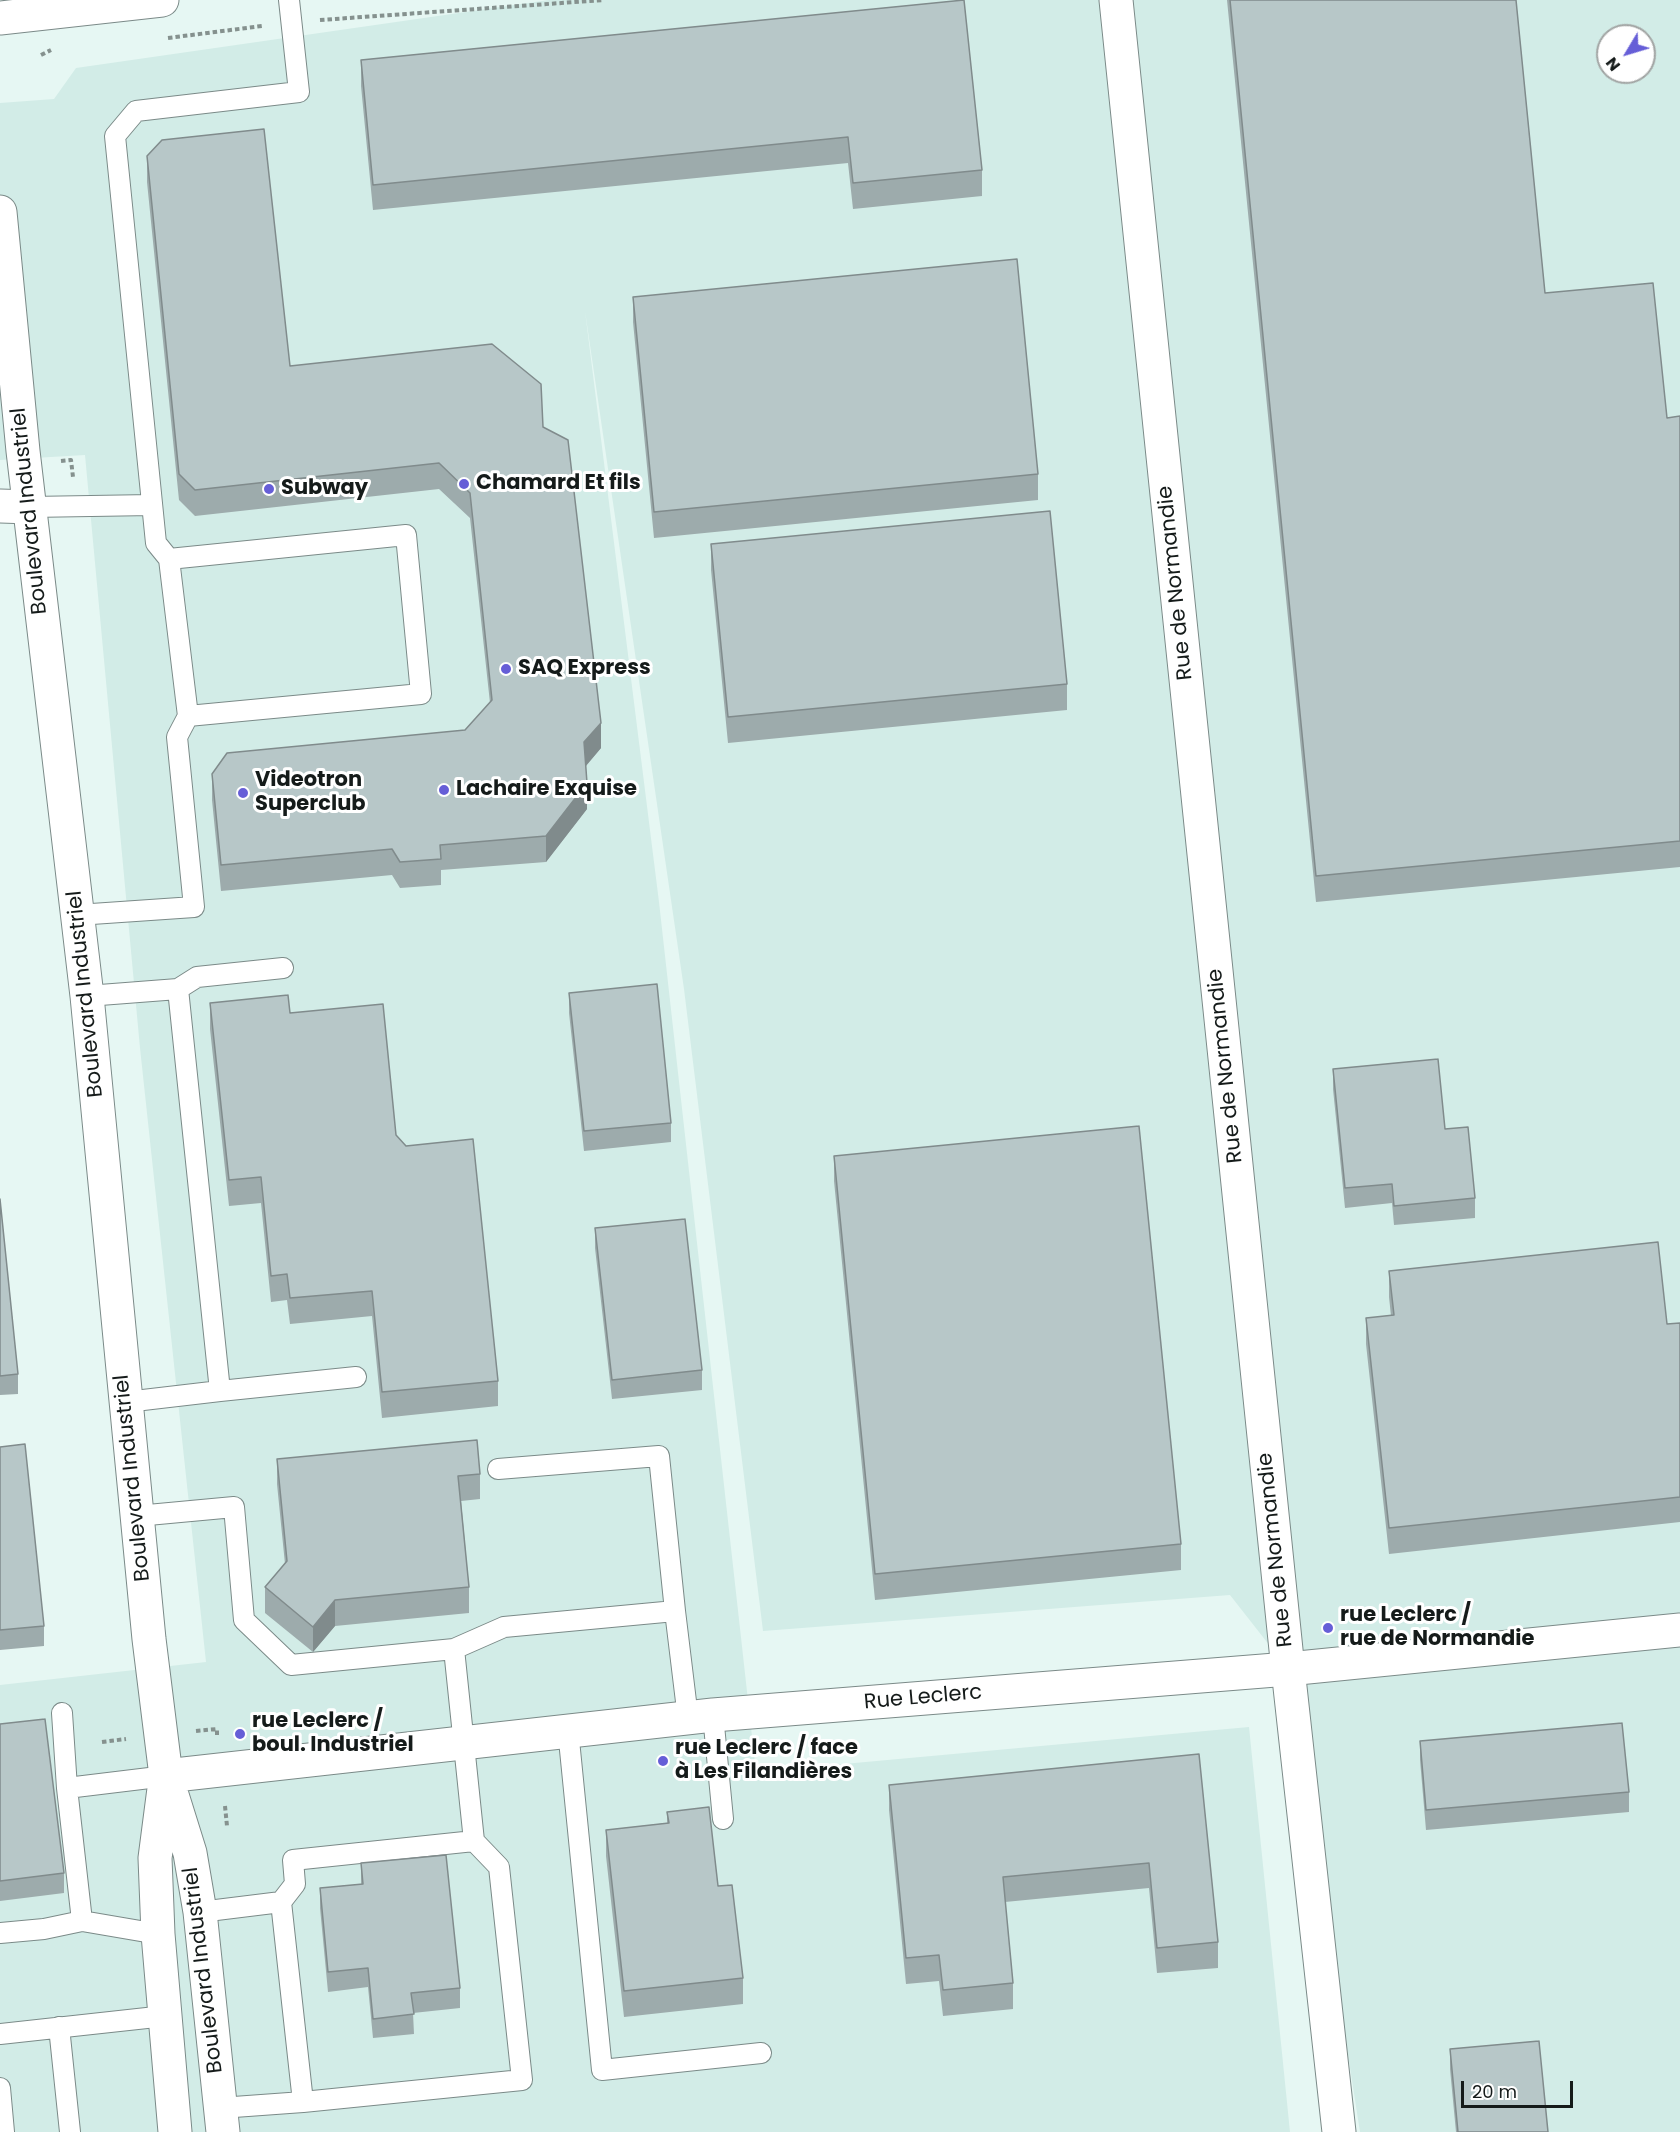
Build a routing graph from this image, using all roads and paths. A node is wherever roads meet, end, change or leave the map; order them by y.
1 (162, 0) edge
2 (289, 0) edge
3 (604, 0) edge
4 (1116, 0) edge
5 (0, 18) edge
6 (320, 20) dead end
7 (0, 212) edge
8 (3, 272) edge
9 (152, 505) junction
10 (15, 506) edge
11 (169, 559) junction
12 (188, 716) junction
13 (77, 915) junction
14 (283, 968) dead end
15 (178, 989) junction
16 (87, 996) junction
17 (356, 1377) dead end
18 (220, 1391) junction
19 (126, 1402) junction
20 (498, 1469) dead end
21 (137, 1516) junction
22 (675, 1611) junction
23 (1680, 1630) edge
24 (454, 1649) junction
25 (1288, 1669) junction
26 (62, 1713) dead end
27 (700, 1716) junction
28 (568, 1730) junction
29 (464, 1741) junction
30 (166, 1776) junction
31 (67, 1788) junction
32 (723, 1819) dead end
33 (474, 1841) junction
34 (281, 1902) junction
35 (200, 1912) junction
36 (81, 1921) junction
37 (0, 1933) edge
38 (158, 1934) junction
39 (165, 2016) junction
40 (60, 2027) junction
41 (0, 2034) edge
42 (761, 2053) dead end
43 (0, 2088) edge
44 (303, 2102) junction
45 (221, 2120) edge
46 (4, 2132) edge
47 (70, 2132) edge
48 (175, 2132) edge
49 (1339, 2132) edge

1 - 5 street
2 - 9 lane
3 - 6 path
4 - 25 street, Rue de Normandie
7 - 8 street, Boulevard Industriel
8 - 10 street, Boulevard Industriel
9 - 10 lane
9 - 11 lane
10 - 13 street, Boulevard Industriel
11 - 12 lane
11 - 12 lane
12 - 13 lane
13 - 16 street, Boulevard Industriel
14 - 15 lane
15 - 16 lane
15 - 18 lane
16 - 19 street, Boulevard Industriel
17 - 18 lane
18 - 19 lane
19 - 21 street, Boulevard Industriel
20 - 22 lane
21 - 24 lane
21 - 30 street, Boulevard Industriel
22 - 24 lane
22 - 27 lane
23 - 25 street, Rue Leclerc
24 - 29 lane
25 - 27 street, Rue Leclerc
25 - 49 street, Rue de Normandie
26 - 31 lane
27 - 28 street, Rue Leclerc
27 - 32 lane
28 - 29 street, Rue Leclerc
28 - 42 lane
29 - 30 street, Rue Leclerc
29 - 33 lane
30 - 31 lane
30 - 35 street, Boulevard Industriel
30 - 38 street, Boulevard Industriel
31 - 36 lane
33 - 34 lane
33 - 44 lane
34 - 35 lane
34 - 44 lane
35 - 45 street, Boulevard Industriel
36 - 37 lane
36 - 38 lane
38 - 39 street, Boulevard Industriel
39 - 40 lane
39 - 48 street, Boulevard Industriel
40 - 41 lane
40 - 47 lane
43 - 46 lane
44 - 45 lane

